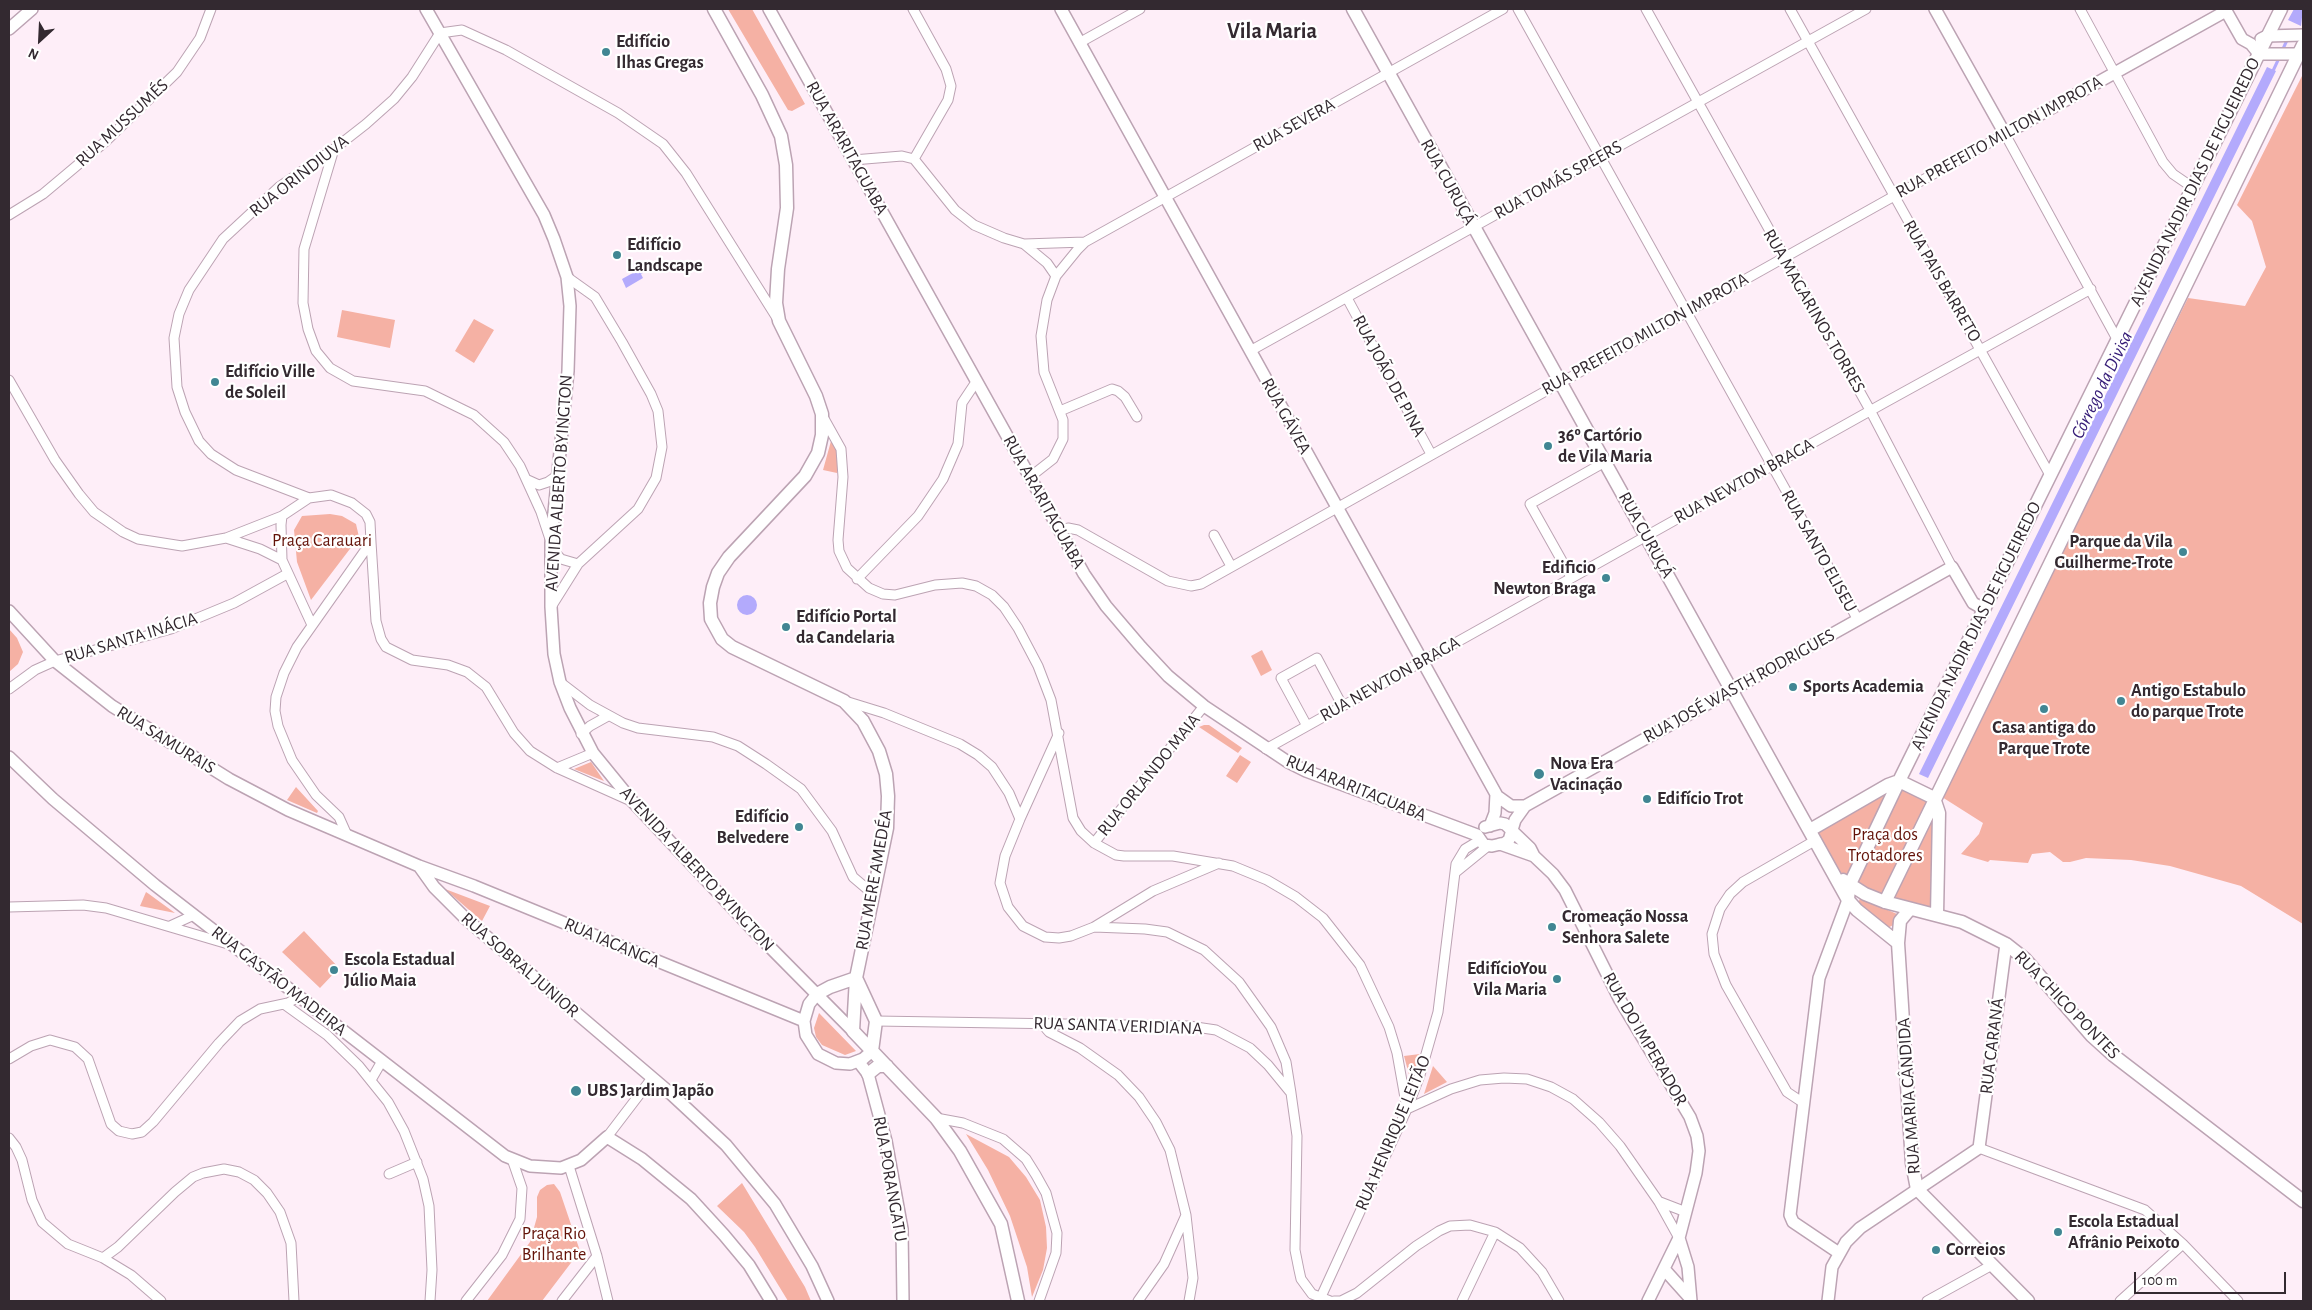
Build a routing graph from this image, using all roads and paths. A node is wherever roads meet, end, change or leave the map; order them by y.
1 (32, 9) edge
2 (211, 9) edge
3 (426, 9) edge
4 (714, 9) edge
5 (913, 9) edge
6 (1061, 9) edge
7 (1140, 9) edge
8 (1353, 9) edge
9 (1503, 9) edge
10 (1518, 9) edge
11 (1646, 9) edge
12 (1790, 9) edge
13 (1866, 9) edge
14 (1935, 9) edge
15 (2080, 9) edge
16 (2281, 9) edge
17 (772, 10) edge
18 (2226, 10) edge
19 (9, 29) edge
20 (440, 33) junction
21 (2303, 35) edge
22 (2267, 36) junction
23 (1808, 40) junction
24 (1080, 43) junction
25 (2255, 49) junction
26 (2302, 50) edge
27 (1388, 72) junction
28 (2115, 72) junction
29 (1698, 103) junction
30 (2005, 134) junction
31 (334, 149) junction
32 (1600, 156) junction
33 (914, 159) junction
34 (853, 160) junction
35 (2192, 187) junction
36 (1893, 196) junction
37 (1165, 197) junction
38 (9, 216) edge
39 (1472, 228) junction
40 (1085, 242) junction
41 (1024, 244) junction
42 (1783, 258) junction
43 (1056, 276) junction
44 (567, 277) junction
45 (2091, 289) junction
46 (1347, 298) junction
47 (1687, 312) junction
48 (779, 321) junction
49 (2117, 339) junction
50 (1981, 349) junction
51 (1250, 351) junction
52 (9, 380) edge
53 (976, 382) junction
54 (1561, 382) junction
55 (1870, 410) junction
56 (1060, 411) junction
57 (822, 414) junction
58 (1137, 417) dead end
59 (1431, 454) junction
60 (1605, 462) junction
61 (1772, 466) junction
62 (558, 475) junction
63 (2050, 475) junction
64 (1030, 477) junction
65 (528, 480) junction
66 (309, 498) junction
67 (1336, 507) junction
68 (282, 516) junction
69 (1061, 531) junction
70 (1214, 535) dead end
71 (1646, 536) junction
72 (226, 538) junction
73 (371, 542) junction
74 (551, 545) junction
75 (282, 560) junction
76 (578, 564) junction
77 (356, 566) junction
78 (1232, 566) junction
79 (1952, 567) junction
80 (287, 574) junction
81 (374, 574) junction
82 (1571, 577) junction
83 (857, 579) junction
84 (551, 608) junction
85 (1984, 609) junction
86 (9, 610) edge
87 (1858, 620) junction
88 (312, 625) junction
89 (1422, 660) junction
90 (55, 661) junction
91 (560, 682) junction
92 (9, 689) edge
93 (1732, 690) junction
94 (844, 701) junction
95 (1342, 705) junction
96 (1204, 706) junction
97 (608, 716) junction
98 (1307, 726) junction
99 (1059, 733) junction
100 (581, 734) junction
101 (1266, 749) junction
102 (592, 753) junction
103 (9, 757) edge
104 (557, 768) junction
105 (1900, 781) junction
106 (1497, 796) junction
107 (1934, 798) junction
108 (632, 802) junction
109 (1525, 806) junction
110 (1020, 819) junction
111 (1490, 826) junction
112 (1511, 832) junction
113 (346, 835) junction
114 (1813, 835) junction
115 (1482, 840) junction
116 (1094, 844) junction
117 (1500, 844) junction
118 (1534, 856) junction
119 (1219, 863) junction
120 (419, 866) junction
121 (1832, 870) junction
122 (1849, 886) junction
123 (873, 894) junction
124 (1848, 900) junction
125 (1885, 902) junction
126 (9, 907) edge
127 (1910, 909) junction
128 (194, 915) junction
129 (1937, 915) junction
130 (170, 926) junction
131 (1094, 927) junction
132 (1898, 943) junction
133 (228, 944) junction
134 (2006, 944) junction
135 (856, 978) junction
136 (817, 994) junction
137 (298, 997) junction
138 (284, 1004) junction
139 (804, 1021) junction
140 (876, 1021) junction
141 (1042, 1024) junction
142 (853, 1031) junction
143 (366, 1048) junction
144 (872, 1051) junction
145 (9, 1059) edge
146 (382, 1061) junction
147 (858, 1061) junction
148 (358, 1066) junction
149 (886, 1066) junction
150 (868, 1074) junction
151 (652, 1078) junction
152 (371, 1080) junction
153 (1290, 1093) junction
154 (1802, 1102) junction
155 (1407, 1109) junction
156 (936, 1118) junction
157 (607, 1136) junction
158 (9, 1138) edge
159 (1979, 1148) junction
160 (512, 1159) junction
161 (417, 1162) junction
162 (568, 1166) junction
163 (389, 1174) dead end
164 (1916, 1189) junction
165 (2303, 1201) edge
166 (1659, 1202) junction
167 (1686, 1212) junction
168 (1186, 1215) junction
169 (1495, 1232) junction
170 (1678, 1238) junction
171 (2183, 1244) junction
172 (1839, 1253) junction
173 (597, 1256) junction
174 (103, 1258) junction
175 (1992, 1265) junction
176 (1664, 1269) junction
177 (1320, 1299) junction
178 (1690, 1300) edge
179 (160, 1301) edge
180 (294, 1301) edge
181 (430, 1301) edge
182 (466, 1301) edge
183 (562, 1301) edge
184 (608, 1301) edge
185 (770, 1301) edge
186 (828, 1301) edge
187 (903, 1301) edge
188 (1018, 1301) edge
189 (1039, 1301) edge
190 (1138, 1301) edge
191 (1189, 1301) edge
192 (1330, 1301) edge
193 (1334, 1301) edge
194 (1462, 1301) edge
195 (1559, 1301) edge
196 (1648, 1301) edge
197 (1828, 1301) edge
198 (1927, 1301) edge
199 (2028, 1301) edge
200 (2120, 1301) edge
201 (2238, 1301) edge

1 - 19 street
2 - 38 street, RUA MUSSUMÉS
3 - 20 street, AVENIDA ALBERTO BYINGTON
4 - 48 main road, RUA MERE AMEDÉA
5 - 33 street
6 - 24 street, RUA GÁVEA
7 - 24 street
8 - 27 main road, RUA CURUÇÁ
9 - 27 street, RUA SEVERA
10 - 32 street, RUA SANTO ELISEU
11 - 29 street, RUA MAGARINOS TORRES
12 - 23 street, RUA PAIS BARRETO
13 - 23 street, RUA TOMÁS SPEERS
14 - 30 street
15 - 28 street
16 - 22 main road, AVENIDA NADIR DIAS DE FIGUEIREDO
17 - 34 street, RUA ARARITAGUABA
18 - 25 street
18 - 28 street, RUA PREFEITO MILTON IMPROTA
20 - 31 street, RUA ORINDIUVA
20 - 44 street, AVENIDA ALBERTO BYINGTON
20 - 48 street
21 - 22 street
22 - 25 main road, AVENIDA NADIR DIAS DE FIGUEIREDO
23 - 29 street, RUA TOMÁS SPEERS
23 - 36 street, RUA PAIS BARRETO
24 - 37 street, RUA GÁVEA
25 - 26 street
25 - 35 main road, AVENIDA NADIR DIAS DE FIGUEIREDO
26 - 107 main road, AVENIDA NADIR DIAS DE FIGUEIREDO
27 - 37 street, RUA SEVERA
27 - 39 main road, RUA CURUÇÁ
28 - 30 street, RUA PREFEITO MILTON IMPROTA
28 - 35 street
29 - 32 street, RUA TOMÁS SPEERS
29 - 42 street, RUA MAGARINOS TORRES
30 - 36 street, RUA PREFEITO MILTON IMPROTA
30 - 45 street
31 - 65 street
31 - 66 street, RUA ORINDIUVA
32 - 39 street, RUA TOMÁS SPEERS
32 - 47 street, RUA SANTO ELISEU
33 - 34 street
33 - 41 street
34 - 53 street, RUA ARARITAGUABA
35 - 49 main road, AVENIDA NADIR DIAS DE FIGUEIREDO
36 - 42 street, RUA PREFEITO MILTON IMPROTA
36 - 50 street, RUA PAIS BARRETO
37 - 40 street, RUA SEVERA
37 - 51 street, RUA GÁVEA
39 - 46 street, RUA TOMÁS SPEERS
39 - 54 main road, RUA CURUÇÁ
40 - 41 street
40 - 43 street
41 - 43 street
42 - 47 street, RUA PREFEITO MILTON IMPROTA
42 - 55 street, RUA MAGARINOS TORRES
43 - 56 street
44 - 62 street, AVENIDA ALBERTO BYINGTON
44 - 76 street
45 - 49 street
45 - 50 street, RUA NEWTON BRAGA
46 - 51 street, RUA TOMÁS SPEERS
46 - 59 street, RUA JOÃO DE PINA
47 - 54 street, RUA PREFEITO MILTON IMPROTA
47 - 61 street, RUA SANTO ELISEU
48 - 57 main road, RUA MERE AMEDÉA
49 - 63 main road, AVENIDA NADIR DIAS DE FIGUEIREDO
50 - 55 street, RUA NEWTON BRAGA
50 - 63 street, RUA PAIS BARRETO
51 - 67 street, RUA GÁVEA
52 - 72 street
53 - 64 street, RUA ARARITAGUABA
53 - 83 street
54 - 59 street, RUA PREFEITO MILTON IMPROTA
54 - 60 main road, RUA CURUÇÁ
55 - 61 street, RUA NEWTON BRAGA
55 - 79 street, RUA MAGARINOS TORRES
56 - 58 street
56 - 64 street
57 - 83 street
57 - 94 main road, RUA MERE AMEDÉA
59 - 67 street, RUA PREFEITO MILTON IMPROTA
60 - 71 main road, RUA CURUÇÁ
60 - 82 street
61 - 71 street, RUA NEWTON BRAGA
61 - 87 street, RUA SANTO ELISEU
62 - 65 street
62 - 74 street, AVENIDA ALBERTO BYINGTON
63 - 85 main road, AVENIDA NADIR DIAS DE FIGUEIREDO
64 - 69 street, RUA ARARITAGUABA
65 - 74 street
66 - 68 street
66 - 73 street
67 - 78 street, RUA PREFEITO MILTON IMPROTA
67 - 89 street, RUA GÁVEA
68 - 72 street
68 - 75 street
69 - 78 street, RUA PREFEITO MILTON IMPROTA
69 - 96 street, RUA ARARITAGUABA
70 - 78 street
71 - 82 street, RUA NEWTON BRAGA
71 - 93 main road, RUA CURUÇÁ
72 - 75 street
73 - 77 street
73 - 81 street
74 - 76 street
74 - 84 street, AVENIDA ALBERTO BYINGTON
75 - 80 street
76 - 84 street
77 - 81 street
77 - 88 street
79 - 85 street, RUA MAGARINOS TORRES
79 - 87 street, RUA JOSÉ WASTH RODRIGUES
80 - 88 street
80 - 90 street, RUA SANTA INÁCIA
81 - 104 street
82 - 89 street, RUA NEWTON BRAGA
83 - 99 street
84 - 91 street, AVENIDA ALBERTO BYINGTON
85 - 105 main road, AVENIDA NADIR DIAS DE FIGUEIREDO
86 - 90 street, RUA SAMURAIS
87 - 93 street, RUA JOSÉ WASTH RODRIGUES
88 - 113 street
89 - 95 street, RUA NEWTON BRAGA
89 - 106 street, RUA GÁVEA
90 - 92 street, RUA SANTA INÁCIA
90 - 113 street, RUA SAMURAIS
91 - 97 street
91 - 100 street, AVENIDA ALBERTO BYINGTON
93 - 109 street, RUA JOSÉ WASTH RODRIGUES
93 - 114 main road, RUA CURUÇÁ
94 - 110 street
94 - 123 main road, RUA MERE AMEDÉA
95 - 98 street, RUA NEWTON BRAGA
95 - 98 street
96 - 101 street, RUA ARARITAGUABA
96 - 116 street, RUA ORLANDO MAIA
97 - 100 street
97 - 123 street
98 - 101 street, RUA NEWTON BRAGA
99 - 110 street
99 - 116 street
100 - 102 street, AVENIDA ALBERTO BYINGTON
101 - 115 street, RUA ARARITAGUABA
102 - 104 street
102 - 108 street, AVENIDA ALBERTO BYINGTON
103 - 128 street, RUA GASTÃO MADEIRA
104 - 108 street
105 - 107 main road
105 - 114 main road
105 - 122 main road, AVENIDA NADIR DIAS DE FIGUEIREDO
106 - 109 street
106 - 111 street
107 - 125 main road, AVENIDA NADIR DIAS DE FIGUEIREDO
107 - 129 main road
108 - 136 street, AVENIDA ALBERTO BYINGTON
109 - 112 street
110 - 131 street
111 - 112 street
111 - 115 street
112 - 117 street
112 - 118 street, RUA DO IMPERADOR
113 - 120 street
114 - 121 main road, RUA CURUÇÁ
114 - 154 street
115 - 117 street
115 - 155 street, RUA HENRIQUE LEITÃO
116 - 119 street
117 - 118 street, RUA DO IMPERADOR
118 - 167 street, RUA DO IMPERADOR
119 - 131 street
119 - 155 street
120 - 139 street, RUA IACANGA
120 - 151 street, RUA SOBRAL JUNIOR
121 - 122 main road, RUA CHICO PONTES
121 - 124 main road, RUA CURUÇÁ
122 - 124 main road, AVENIDA NADIR DIAS DE FIGUEIREDO
122 - 125 main road, RUA CHICO PONTES
123 - 135 main road, RUA MERE AMEDÉA
124 - 132 main road, RUA CURUÇÁ
124 - 154 street, AVENIDA NADIR DIAS DE FIGUEIREDO
125 - 127 main road, RUA CHICO PONTES
126 - 130 street
127 - 129 main road, RUA CHICO PONTES
127 - 132 main road, RUA MARIA CÂNDIDA
128 - 130 street
128 - 133 street, RUA GASTÃO MADEIRA
129 - 134 main road, RUA CHICO PONTES
130 - 133 street
131 - 153 street
132 - 164 main road, RUA MARIA CÂNDIDA
133 - 137 street, RUA GASTÃO MADEIRA
134 - 159 street, RUA CARANÁ
134 - 165 main road, RUA CHICO PONTES
135 - 136 main road
135 - 140 main road
135 - 142 main road, RUA MERE AMEDÉA
136 - 139 street
136 - 142 street, AVENIDA ALBERTO BYINGTON
137 - 138 street
137 - 143 street, RUA GASTÃO MADEIRA
138 - 145 street
138 - 148 street
139 - 147 street
140 - 141 street, RUA SANTA VERIDIANA
140 - 144 main road
141 - 153 street, RUA SANTA VERIDIANA
141 - 168 street
142 - 144 main road, AVENIDA ALBERTO BYINGTON
143 - 146 street, RUA GASTÃO MADEIRA
143 - 148 street
144 - 147 street
144 - 149 main road, AVENIDA ALBERTO BYINGTON
146 - 152 street
146 - 160 street, RUA GASTÃO MADEIRA
147 - 150 street, RUA PORANGATU
148 - 152 street
149 - 150 main road
149 - 156 main road, AVENIDA ALBERTO BYINGTON
150 - 187 street, RUA PORANGATU
151 - 157 street
151 - 186 street, RUA SOBRAL JUNIOR
152 - 161 street
153 - 177 street, RUA SANTA VERIDIANA
154 - 172 street, AVENIDA NADIR DIAS DE FIGUEIREDO
155 - 166 street
155 - 177 street, RUA HENRIQUE LEITÃO
156 - 188 main road, AVENIDA ALBERTO BYINGTON
156 - 189 street
157 - 162 street
157 - 185 street
158 - 174 street
159 - 164 street
159 - 171 street
160 - 162 street, RUA GASTÃO MADEIRA
160 - 182 street
161 - 163 street
161 - 181 street
162 - 173 street
164 - 172 street
164 - 175 main road, RUA MARIA CÂNDIDA
166 - 167 street
166 - 170 street
167 - 170 street, RUA DO IMPERADOR
168 - 190 street
168 - 191 street
169 - 193 street
169 - 194 street
169 - 195 street
170 - 176 street, RUA DO IMPERADOR
170 - 178 street
171 - 200 street
171 - 201 street
172 - 197 street
173 - 183 street
173 - 184 street
174 - 179 street
174 - 180 street
175 - 198 street
175 - 199 main road, RUA MARIA CÂNDIDA
176 - 178 street
176 - 196 street, RUA DO IMPERADOR
177 - 192 street

